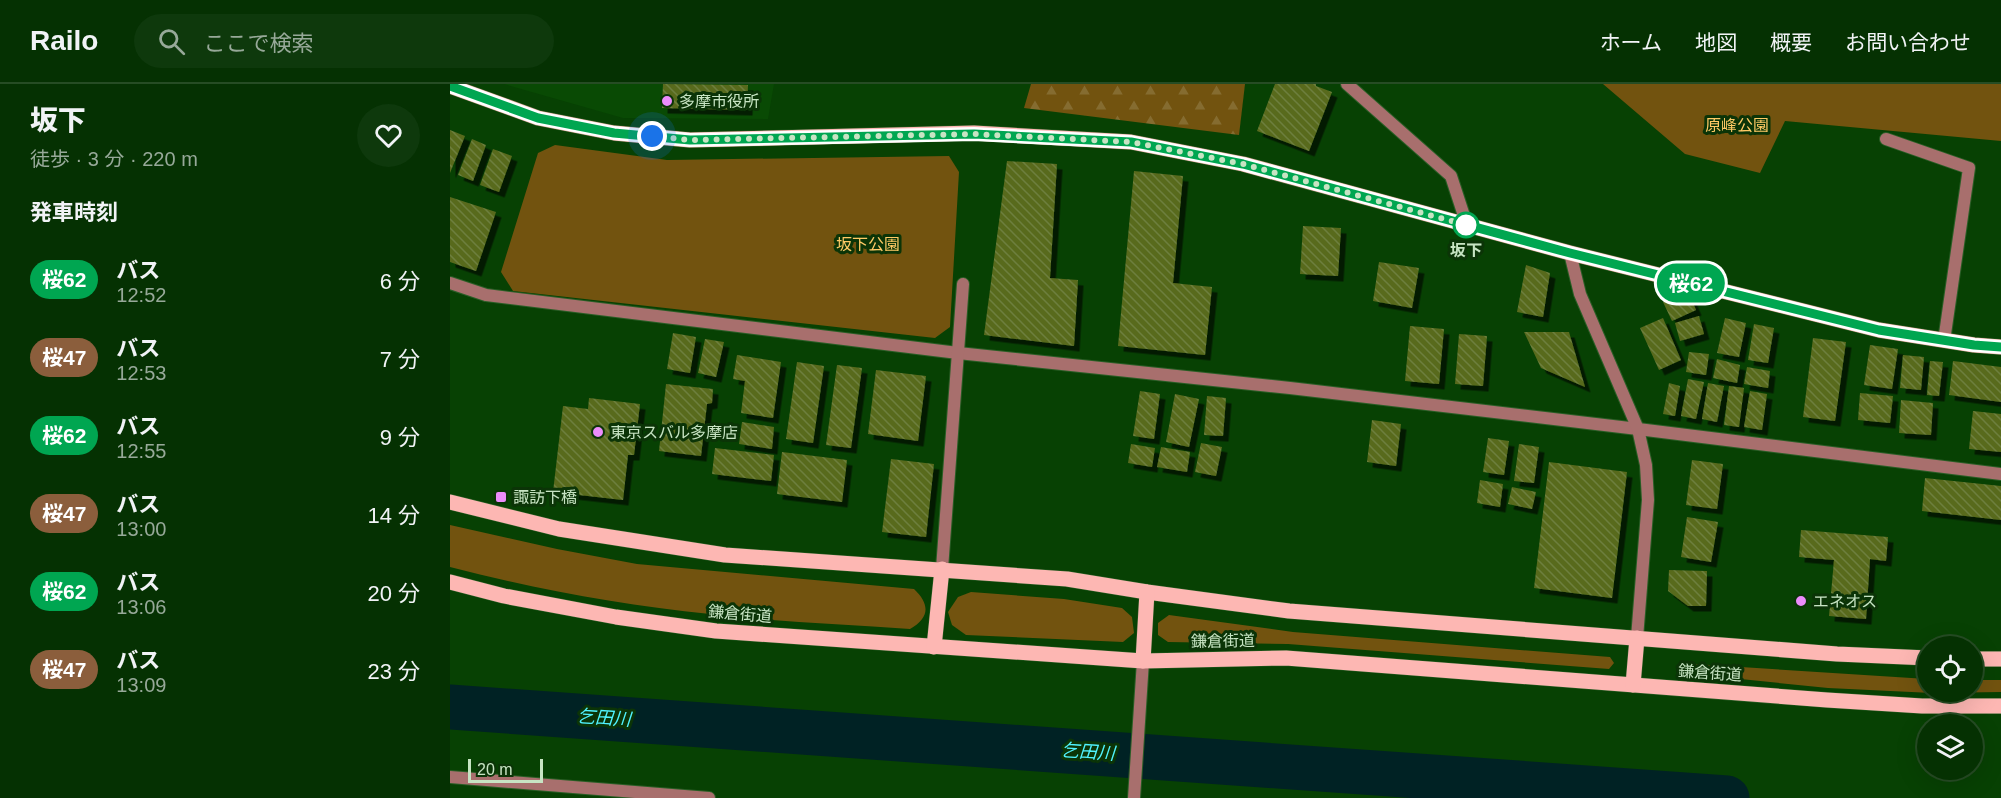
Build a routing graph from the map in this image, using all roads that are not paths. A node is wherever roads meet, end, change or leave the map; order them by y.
1 (1347, 84) edge
2 (450, 86) edge
3 (1886, 139) dead end
4 (1467, 225) junction
5 (1570, 253) junction
6 (450, 283) edge
7 (963, 284) dead end
8 (1944, 340) junction
9 (2001, 347) edge
10 (958, 353) junction
11 (1638, 429) junction
12 (2001, 474) edge
13 (450, 502) edge
14 (942, 569) junction
15 (450, 582) edge
16 (1147, 592) junction
17 (1637, 638) junction
18 (934, 647) junction
19 (1917, 658) edge
20 (1983, 659) edge
21 (2001, 659) edge
22 (1143, 660) junction
23 (1633, 685) junction
24 (2001, 706) edge
25 (450, 777) edge
26 (644, 795) edge
27 (709, 798) edge
28 (1134, 798) edge

1 - 4 street
2 - 4 main road
3 - 8 street
4 - 5 main road
5 - 8 main road
5 - 11 street
6 - 10 street
7 - 10 street
8 - 9 main road
10 - 11 street
10 - 14 street
11 - 12 street
11 - 17 street
13 - 14 main road, 鎌倉街道
14 - 16 main road, 鎌倉街道
14 - 18 main road
15 - 18 main road, 鎌倉街道
16 - 17 main road, 鎌倉街道
16 - 22 main road
17 - 19 main road, 鎌倉街道
17 - 23 main road
18 - 22 main road, 鎌倉街道
20 - 21 main road
22 - 23 main road, 鎌倉街道
22 - 28 street
23 - 24 main road, 鎌倉街道
25 - 26 street
26 - 27 street

